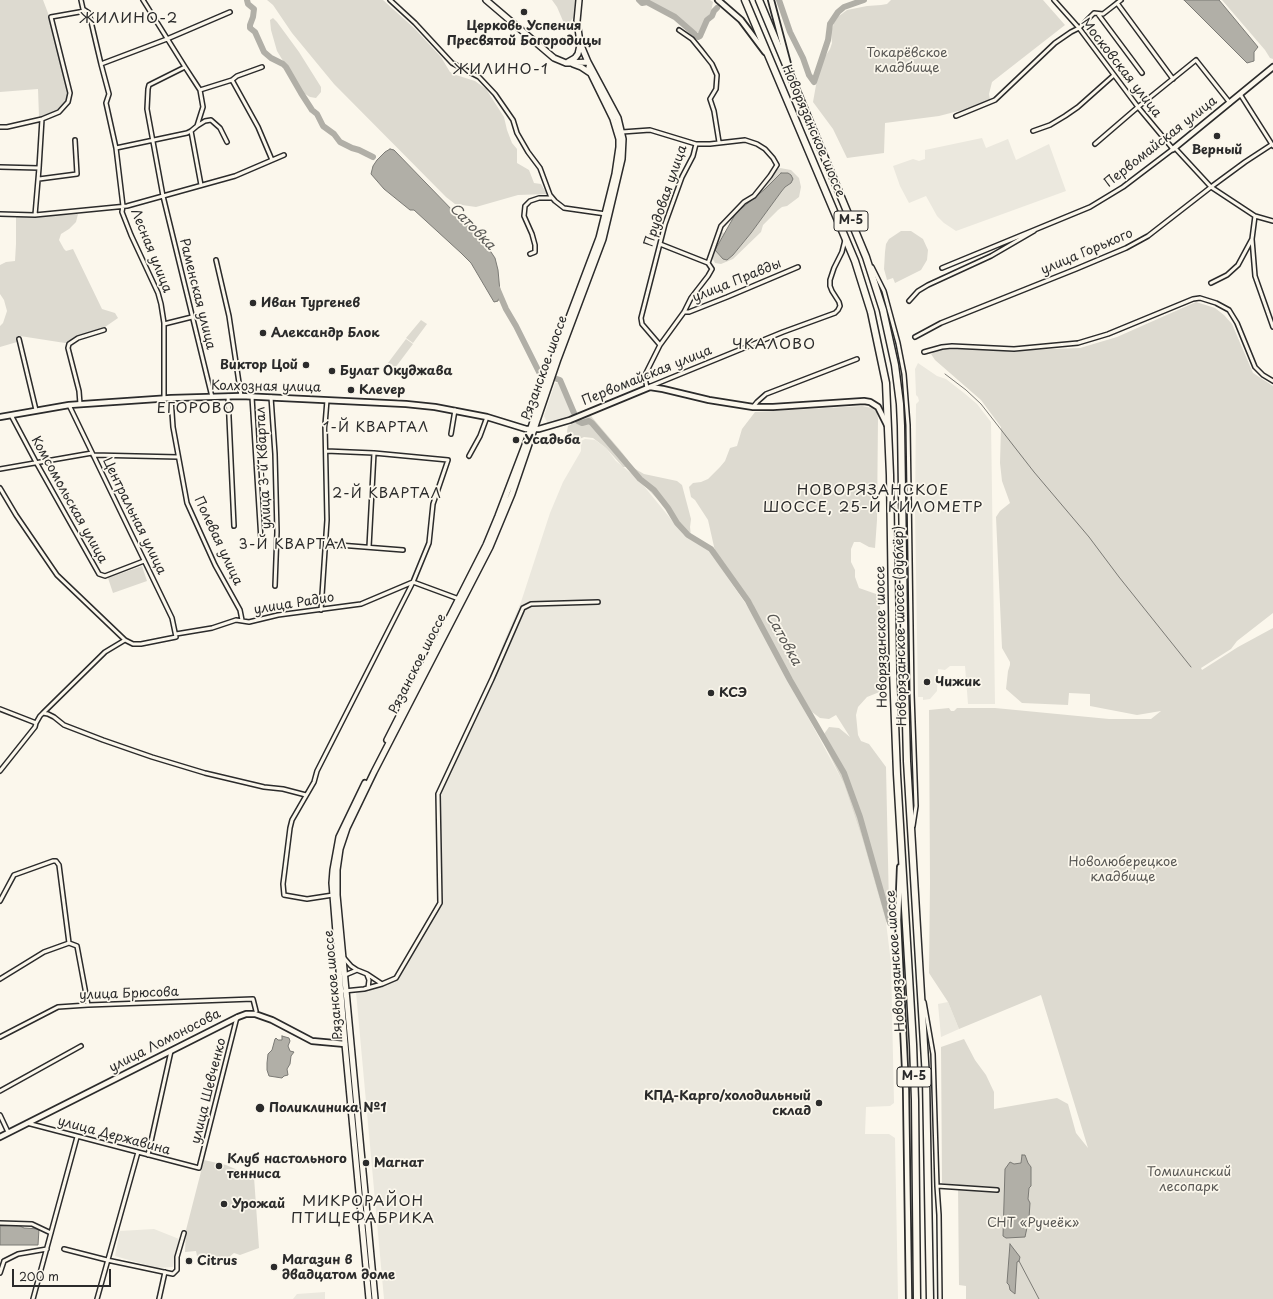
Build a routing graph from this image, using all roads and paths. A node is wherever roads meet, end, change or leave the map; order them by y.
1 (81, 0) edge
2 (143, 0) edge
3 (390, 0) edge
4 (486, 0) edge
5 (579, 0) edge
6 (718, 0) edge
7 (745, 0) edge
8 (759, 0) edge
9 (771, 0) edge
10 (1054, 0) edge
11 (1121, 0) edge
12 (1117, 3) junction
13 (85, 11) junction
14 (230, 12) dead end
15 (1098, 14) junction
16 (1079, 28) junction
17 (680, 30) dead end
18 (168, 39) junction
19 (580, 42) junction
20 (769, 57) junction
21 (588, 62) junction
22 (566, 63) junction
23 (101, 64) junction
24 (262, 67) dead end
25 (1273, 67) edge
26 (185, 68) junction
27 (789, 70) junction
28 (1142, 73) dead end
29 (591, 74) junction
30 (1114, 75) junction
31 (1173, 79) junction
32 (232, 80) junction
33 (200, 90) junction
34 (1240, 94) junction
35 (1230, 103) junction
36 (1138, 107) junction
37 (956, 116) dead end
38 (42, 118) junction
39 (196, 126) junction
40 (0, 127) edge
41 (191, 131) junction
42 (1033, 131) dead end
43 (622, 132) junction
44 (75, 140) dead end
45 (153, 141) junction
46 (227, 142) dead end
47 (719, 142) junction
48 (696, 144) junction
49 (1095, 144) dead end
50 (1272, 146) edge
51 (116, 148) junction
52 (1174, 148) junction
53 (284, 155) dead end
54 (272, 160) junction
55 (0, 167) edge
56 (39, 168) junction
57 (39, 179) junction
58 (201, 185) junction
59 (1211, 187) junction
60 (163, 196) junction
61 (552, 198) junction
62 (123, 206) junction
63 (0, 214) edge
64 (606, 214) junction
65 (35, 215) junction
66 (1255, 216) junction
67 (1273, 221) edge
68 (1042, 226) junction
69 (845, 238) junction
70 (1252, 239) junction
71 (660, 244) junction
72 (530, 254) dead end
73 (216, 260) dead end
74 (708, 263) junction
75 (798, 267) dead end
76 (942, 268) dead end
77 (1211, 283) dead end
78 (909, 301) dead end
79 (684, 312) junction
80 (192, 317) junction
81 (164, 324) junction
82 (1273, 327) edge
83 (104, 330) dead end
84 (915, 337) dead end
85 (19, 339) dead end
86 (660, 345) junction
87 (924, 352) dead end
88 (857, 359) dead end
89 (1273, 381) edge
90 (648, 387) junction
91 (212, 396) junction
92 (228, 396) junction
93 (241, 396) junction
94 (252, 397) junction
95 (271, 397) junction
96 (171, 398) junction
97 (164, 399) junction
98 (327, 400) junction
99 (80, 404) junction
100 (69, 405) junction
101 (753, 407) junction
102 (36, 410) junction
103 (455, 410) junction
104 (11, 415) junction
105 (0, 417) edge
106 (487, 417) junction
107 (532, 429) junction
108 (889, 431) junction
109 (451, 434) dead end
110 (326, 451) junction
111 (374, 453) junction
112 (93, 454) junction
113 (469, 456) dead end
114 (178, 457) junction
115 (36, 462) junction
116 (0, 469) edge
117 (0, 488) edge
118 (234, 526) dead end
119 (261, 540) dead end
120 (326, 544) junction
121 (369, 547) junction
122 (403, 550) dead end
123 (144, 561) junction
124 (413, 582) junction
125 (275, 586) dead end
126 (459, 599) junction
127 (598, 602) dead end
128 (321, 610) junction
129 (242, 620) junction
130 (176, 635) junction
131 (125, 640) junction
132 (0, 708) edge
133 (43, 713) junction
134 (36, 725) junction
135 (0, 771) edge
136 (306, 794) junction
137 (901, 855) junction
138 (333, 895) junction
139 (0, 901) edge
140 (68, 943) junction
141 (344, 957) junction
142 (357, 970) junction
143 (345, 974) junction
144 (367, 974) junction
145 (0, 979) edge
146 (340, 980) junction
147 (921, 983) junction
148 (382, 984) junction
149 (368, 988) junction
150 (344, 991) junction
151 (88, 1005) junction
152 (255, 1013) junction
153 (238, 1017) junction
154 (0, 1037) edge
155 (345, 1044) junction
156 (81, 1046) dead end
157 (171, 1051) junction
158 (0, 1091) edge
159 (0, 1115) edge
160 (25, 1123) junction
161 (8, 1132) junction
162 (0, 1137) edge
163 (77, 1137) junction
164 (138, 1152) junction
165 (148, 1155) junction
166 (197, 1169) joint
167 (936, 1186) junction
168 (997, 1190) dead end
169 (0, 1223) edge
170 (51, 1233) junction
171 (184, 1233) dead end
172 (47, 1249) junction
173 (64, 1249) dead end
174 (0, 1258) edge
175 (107, 1260) junction
176 (4, 1261) junction
177 (165, 1272) junction
178 (0, 1273) edge
179 (33, 1299) edge
180 (97, 1299) edge
181 (158, 1299) edge
182 (369, 1299) edge
183 (375, 1299) edge
184 (909, 1299) edge
185 (917, 1299) edge
186 (930, 1299) edge
187 (940, 1299) edge

1 - 13 street, Лесная улица
2 - 18 street
3 - 61 street
4 - 22 main road
5 - 19 main road, Рязанское шоссе
6 - 20 main road
7 - 20 highway, Новорязанское шоссе / М-5
8 - 27 highway, Новорязанское шоссе / М-5
9 - 27 main road
10 - 16 street, Московская улица
11 - 12 street
12 - 15 street
12 - 31 street
13 - 23 street, Лесная улица
13 - 38 street
14 - 18 street
15 - 16 street
15 - 28 street
16 - 30 street, Московская улица
16 - 37 street
17 - 47 street
18 - 23 street
18 - 26 street
19 - 21 main road, Рязанское шоссе
19 - 22 main road
20 - 69 highway, Новорязанское шоссе / М-5
21 - 22 main road
21 - 29 main road, Рязанское шоссе
21 - 43 main road, Рязанское шоссе
22 - 29 main road
23 - 51 street, Лесная улица
24 - 32 street
25 - 34 main road, Первомайская улица
26 - 33 street
26 - 45 street
27 - 147 highway, Новорязанское шоссе / М-5
29 - 64 main road, Рязанское шоссе
30 - 36 street, Московская улица
30 - 42 street
31 - 35 street
31 - 36 street
32 - 33 street
32 - 54 street
33 - 39 street
34 - 35 main road, Первомайская улица
34 - 50 street
35 - 52 main road, Первомайская улица
36 - 49 street
36 - 52 street, Московская улица
38 - 40 street
38 - 56 street
39 - 41 street
39 - 46 street
41 - 45 street
41 - 58 street
43 - 48 street, Прудовая улица
43 - 107 main road, Рязанское шоссе
44 - 57 street
45 - 51 street
45 - 60 street, Раменская улица
47 - 48 street
47 - 74 street
48 - 71 street, Прудовая улица
50 - 59 street, улица Горького
51 - 62 street, Лесная улица
52 - 59 street, Московская улица
52 - 68 street, Первомайская улица
53 - 54 street
54 - 58 street
55 - 56 street
56 - 57 street
57 - 65 street
58 - 60 street
59 - 66 street, Московская улица
59 - 84 street, улица Горького
60 - 62 street
60 - 80 street, Раменская улица
61 - 64 street
61 - 72 street
62 - 65 street
62 - 81 street, Лесная улица
63 - 65 street
64 - 107 main road, Рязанское шоссе
66 - 67 street, Московская улица
66 - 70 street
68 - 76 street, Первомайская улица
68 - 78 street
69 - 90 street, Первомайская улица
69 - 108 highway, Новорязанское шоссе / М-5
70 - 77 street
70 - 82 street
71 - 74 street
71 - 86 street, Прудовая улица
73 - 93 street
74 - 79 street
75 - 79 street, улица Правды
79 - 86 street
80 - 81 street
80 - 91 street, Раменская улица
81 - 97 street, Лесная улица
83 - 99 street
85 - 102 street
86 - 90 street
87 - 89 street
88 - 101 street
90 - 101 main road
90 - 107 main road, Первомайская улица
91 - 92 main road, Колхозная улица
91 - 96 main road, Колхозная улица
92 - 93 main road, Колхозная улица
92 - 118 street
93 - 94 main road, Колхозная улица
94 - 95 main road, Колхозная улица
94 - 119 street
95 - 98 main road, Колхозная улица
95 - 125 street, улица 3-й Квартал
96 - 97 main road, Колхозная улица
96 - 114 street, Полевая улица
97 - 99 main road, Колхозная улица
98 - 103 main road, Колхозная улица
98 - 110 street
99 - 100 main road, Колхозная улица
100 - 102 main road, Колхозная улица
100 - 112 street, Центральная улица
101 - 108 main road
102 - 104 main road, Колхозная улица
103 - 106 main road, Колхозная улица
103 - 109 street
104 - 105 main road, Колхозная улица
104 - 115 street, Комсомольская улица
106 - 107 main road, Колхозная улица
106 - 113 street
107 - 126 main road, Рязанское шоссе
107 - 141 main road, Рязанское шоссе
108 - 137 highway, Новорязанское шоссе / М-5
110 - 111 street
110 - 120 street
111 - 121 street
111 - 124 street
112 - 114 street
112 - 115 street
112 - 123 street, Центральная улица
114 - 129 street, Полевая улица
115 - 116 street
115 - 123 street, Комсомольская улица
117 - 131 street
120 - 121 street
120 - 128 street
121 - 122 street
123 - 130 street, Центральная улица
124 - 126 street
124 - 128 street, улица Радио
124 - 136 street
126 - 138 main road, Рязанское шоссе
127 - 148 street
128 - 129 street, улица Радио
129 - 130 street, улица Радио
130 - 131 street, улица Радио
131 - 133 street
132 - 134 street
133 - 134 street
133 - 136 street
134 - 135 street
136 - 138 street
137 - 184 main road
137 - 185 highway, Новорязанское шоссе / М-5
138 - 146 main road, Рязанское шоссе
139 - 140 street
140 - 145 street
140 - 151 street
141 - 142 street
141 - 143 main road, Рязанское шоссе
142 - 143 street
142 - 144 street
143 - 146 street
143 - 150 main road, Рязанское шоссе
144 - 148 street
144 - 149 street
146 - 150 main road, Рязанское шоссе
147 - 167 street
147 - 186 highway, Новорязанское шоссе / М-5
148 - 149 street
149 - 150 street
150 - 155 main road, Рязанское шоссе
150 - 183 main road, Рязанское шоссе
151 - 152 street, улица Брюсова
151 - 154 street, улица Брюсова
152 - 153 main road, улица Ломоносова
152 - 155 main road, улица Ломоносова
153 - 157 main road, улица Ломоносова
153 - 166 street, улица Шевченко
155 - 182 main road, Рязанское шоссе
156 - 158 street
157 - 160 main road, улица Ломоносова
157 - 165 street
159 - 161 street
160 - 161 main road, улица Ломоносова
160 - 163 street, улица Державина
161 - 162 main road, улица Ломоносова
163 - 164 street, улица Державина
163 - 170 street
164 - 165 street, улица Державина
164 - 175 street
165 - 166 street, улица Державина
167 - 168 street
167 - 187 street
169 - 170 street
170 - 172 street
171 - 177 street
172 - 176 street
172 - 179 street
173 - 175 street
174 - 176 street
175 - 177 street
175 - 180 street
176 - 178 street
177 - 181 street

